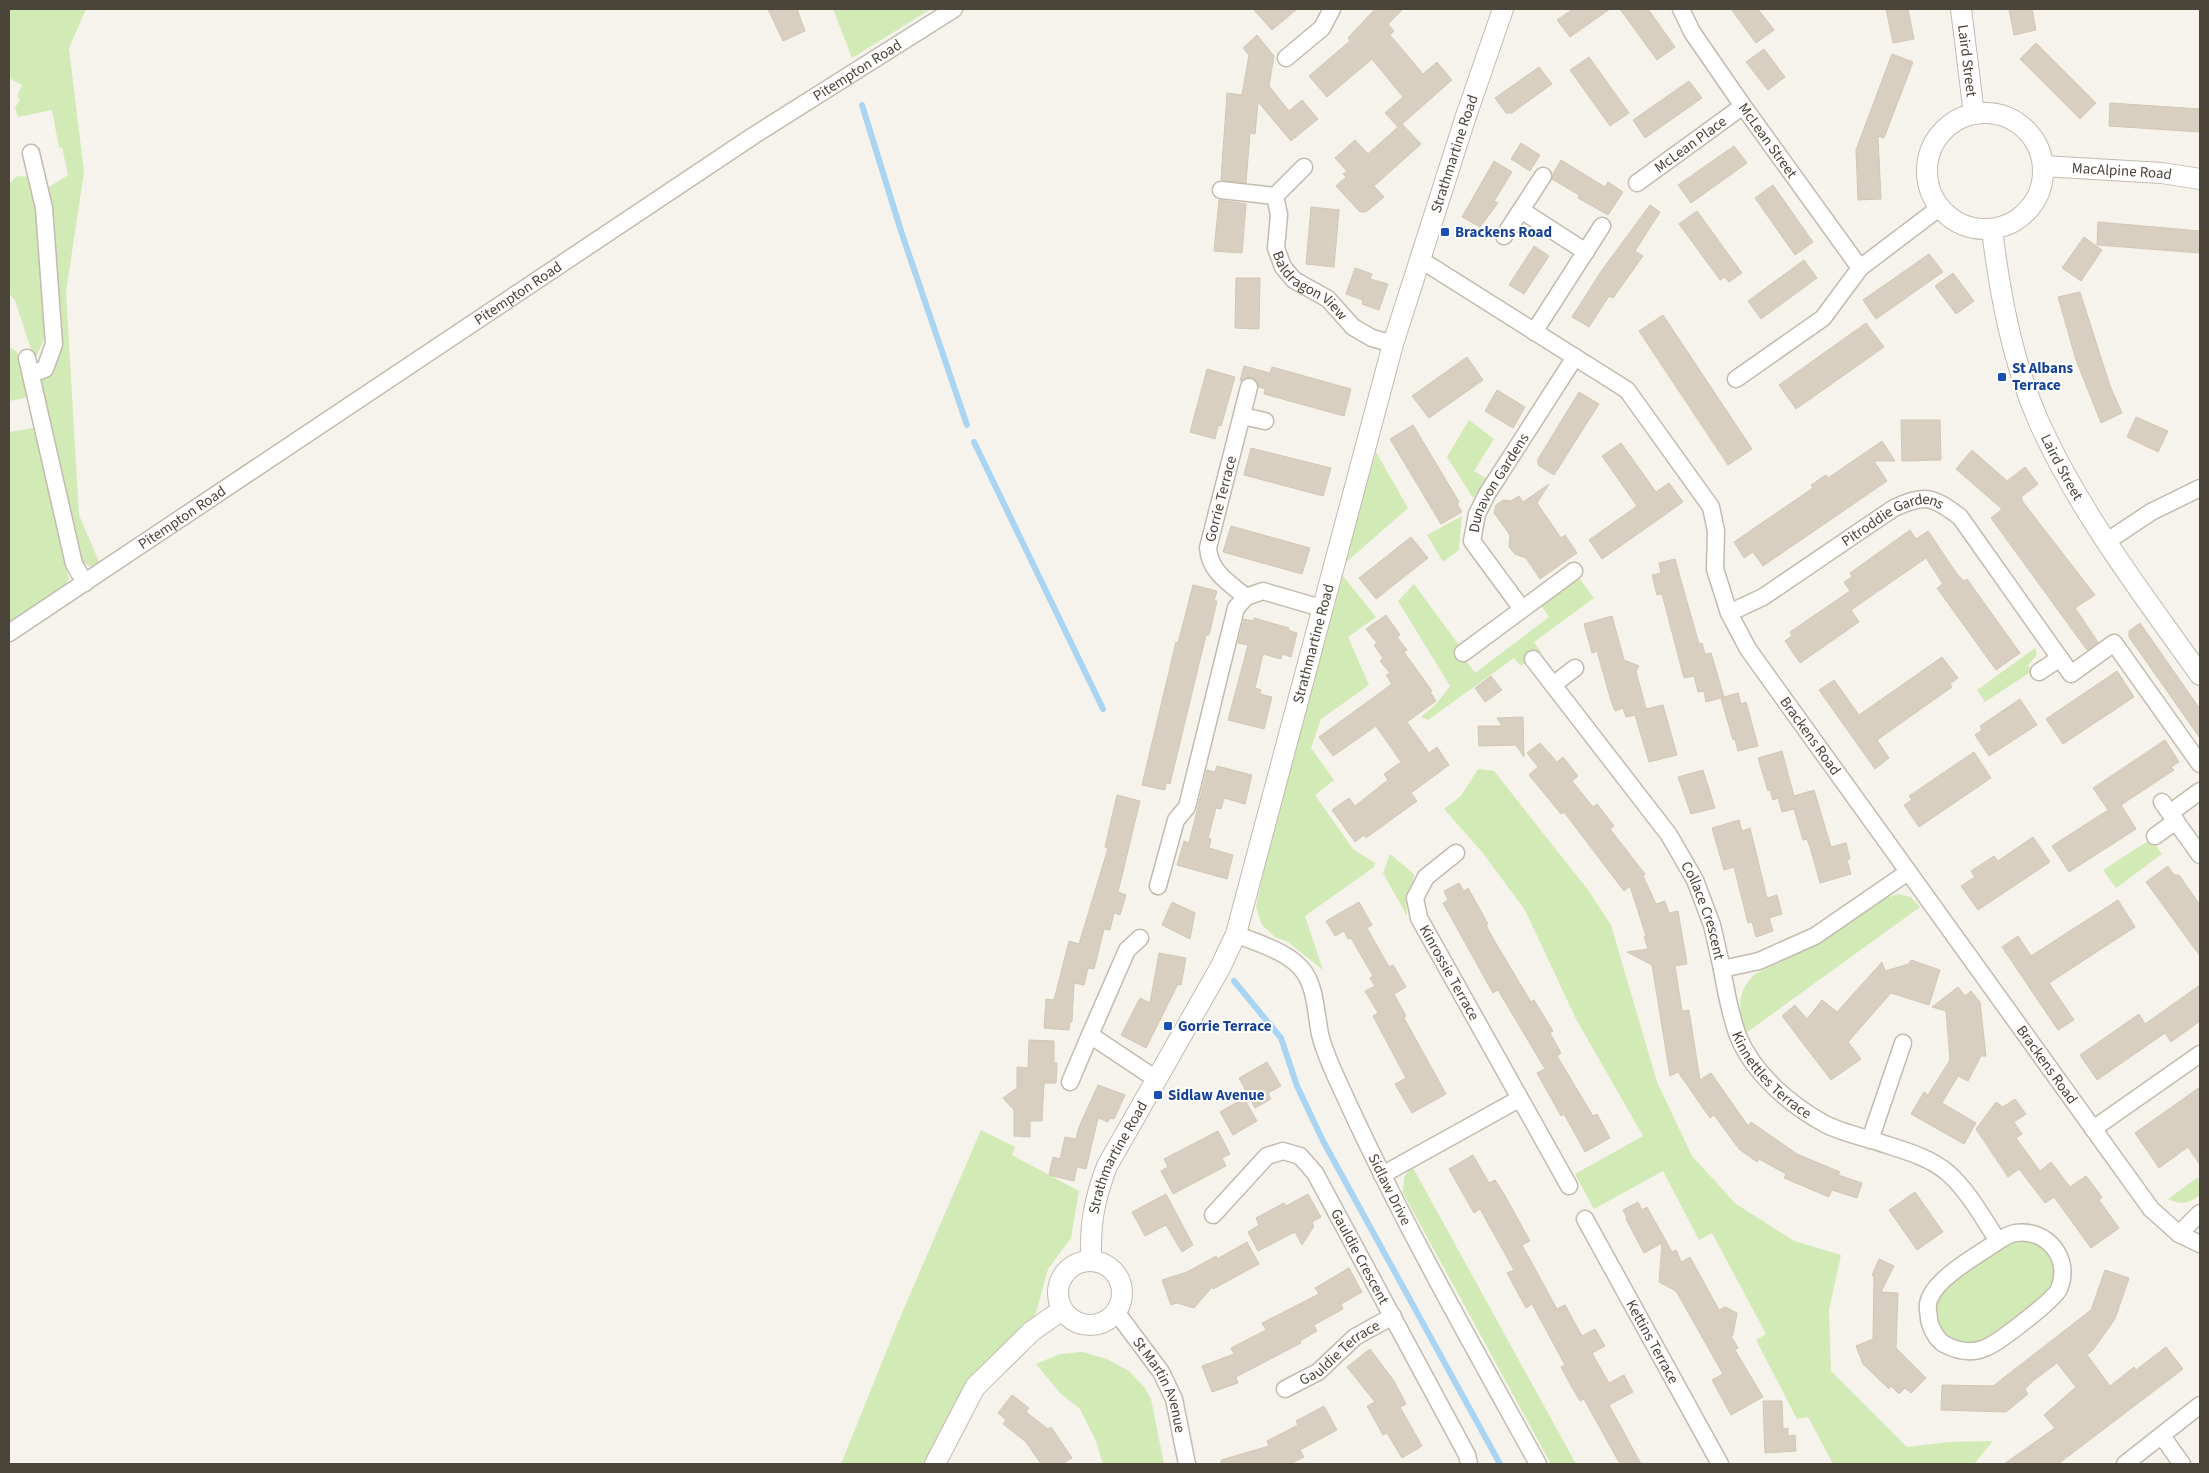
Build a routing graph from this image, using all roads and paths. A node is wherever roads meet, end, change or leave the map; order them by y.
1 (954, 9) edge
2 (1332, 9) edge
3 (1503, 9) edge
4 (1681, 9) edge
5 (1961, 9) edge
6 (1286, 58) dead end
7 (1743, 106) junction
8 (1974, 114) junction
9 (31, 152) dead end
10 (2043, 166) junction
11 (1304, 167) dead end
12 (1543, 176) dead end
13 (2200, 179) edge
14 (1637, 183) dead end
15 (1222, 190) dead end
16 (1275, 196) junction
17 (1939, 208) junction
18 (1521, 210) junction
19 (1602, 226) dead end
20 (1992, 230) junction
21 (1504, 236) dead end
22 (1586, 252) junction
23 (1421, 260) junction
24 (1860, 268) junction
25 (1534, 332) junction
26 (1394, 344) junction
27 (1574, 357) junction
28 (27, 358) dead end
29 (31, 374) junction
30 (1736, 379) dead end
31 (1249, 387) dead end
32 (1242, 416) junction
33 (1265, 421) dead end
34 (2200, 488) edge
35 (2106, 542) junction
36 (1574, 571) dead end
37 (86, 583) junction
38 (1246, 597) junction
39 (1321, 608) junction
40 (1522, 609) junction
41 (1729, 613) junction
42 (9, 633) edge
43 (1462, 653) dead end
44 (2060, 658) junction
45 (1533, 659) dead end
46 (1575, 668) dead end
47 (2039, 672) dead end
48 (2200, 675) edge
49 (1553, 685) junction
50 (2200, 764) edge
51 (2200, 791) edge
52 (2169, 812) junction
53 (2156, 836) dead end
54 (1456, 852) dead end
55 (2200, 855) edge
56 (1908, 872) junction
57 (1158, 886) dead end
58 (1236, 934) junction
59 (1140, 938) dead end
60 (1722, 969) junction
61 (1090, 1035) junction
62 (1903, 1043) dead end
63 (2200, 1054) edge
64 (1156, 1079) junction
65 (1070, 1082) dead end
66 (1520, 1099) junction
67 (2093, 1130) junction
68 (1870, 1140) junction
69 (1382, 1175) junction
70 (1569, 1186) dead end
71 (2200, 1213) edge
72 (1213, 1216) dead end
73 (1585, 1219) dead end
74 (2179, 1234) junction
75 (1998, 1241) junction
76 (2200, 1244) edge
77 (1091, 1260) junction
78 (1062, 1310) junction
79 (1117, 1313) junction
80 (1393, 1316) junction
81 (1284, 1389) dead end
82 (2200, 1405) edge
83 (2162, 1436) junction
84 (935, 1464) edge
85 (1187, 1464) edge
86 (1469, 1464) edge
87 (1538, 1464) edge
88 (1720, 1464) edge
89 (2125, 1464) edge
90 (2182, 1464) edge

1 - 37 street, Pitempton Road
2 - 6 street
3 - 23 street, Strathmartine Road
4 - 7 street, McLean Street
5 - 8 street, Laird Street
7 - 14 street, McLean Place
7 - 24 street, McLean Street
8 - 10 street, Laird Street
8 - 17 street, Laird Street
9 - 29 street
10 - 13 street, MacAlpine Road
10 - 20 street, Laird Street
11 - 16 street
12 - 18 street
15 - 16 street
16 - 26 street, Baldragon View
17 - 20 street, Laird Street
17 - 24 street
18 - 21 street
18 - 22 street
19 - 22 street
20 - 35 street, Laird Street
22 - 25 street
23 - 25 street, Brackens Road
23 - 26 street, Strathmartine Road
24 - 30 street
25 - 27 street, Brackens Road
26 - 39 street, Strathmartine Road
27 - 40 street, Dunavon Gardens
27 - 41 street, Brackens Road
28 - 29 street
29 - 37 street
31 - 32 street, Gorrie Terrace
32 - 33 street
32 - 38 street, Gorrie Terrace
34 - 35 street
35 - 48 street, Laird Street
36 - 40 street
37 - 42 street, Pitempton Road
38 - 39 street
38 - 57 street
39 - 58 street, Strathmartine Road
40 - 43 street
41 - 44 street, Pitroddie Gardens
41 - 56 street, Brackens Road
44 - 47 street
44 - 50 street, Pitroddie Gardens
45 - 49 street, Collace Crescent
46 - 49 street
49 - 60 street, Collace Crescent
51 - 52 street
52 - 53 street
52 - 55 street
54 - 66 street, Kinrossie Terrace
56 - 60 street, Collace Crescent
56 - 67 street, Brackens Road
58 - 64 street, Strathmartine Road
58 - 69 street, Sidlaw Drive
59 - 61 street
60 - 68 street, Kinnettles Terrace
61 - 64 street
61 - 65 street
62 - 68 street
63 - 67 street
64 - 77 street, Strathmartine Road
66 - 69 street
66 - 70 street, Kinrossie Terrace
67 - 74 street, Brackens Road
68 - 75 street, Kinnettles Terrace
69 - 87 street, Sidlaw Drive
71 - 74 street
72 - 80 street, Gauldie Crescent
73 - 88 street, Kettins Terrace
74 - 76 street, Brackens Road
75 - 75 street
77 - 78 street
77 - 79 street
78 - 79 street
78 - 84 street
79 - 85 street, St Martin Avenue
80 - 81 street, Gauldie Terrace
80 - 86 street, Gauldie Crescent
82 - 83 street
83 - 89 street
83 - 90 street

